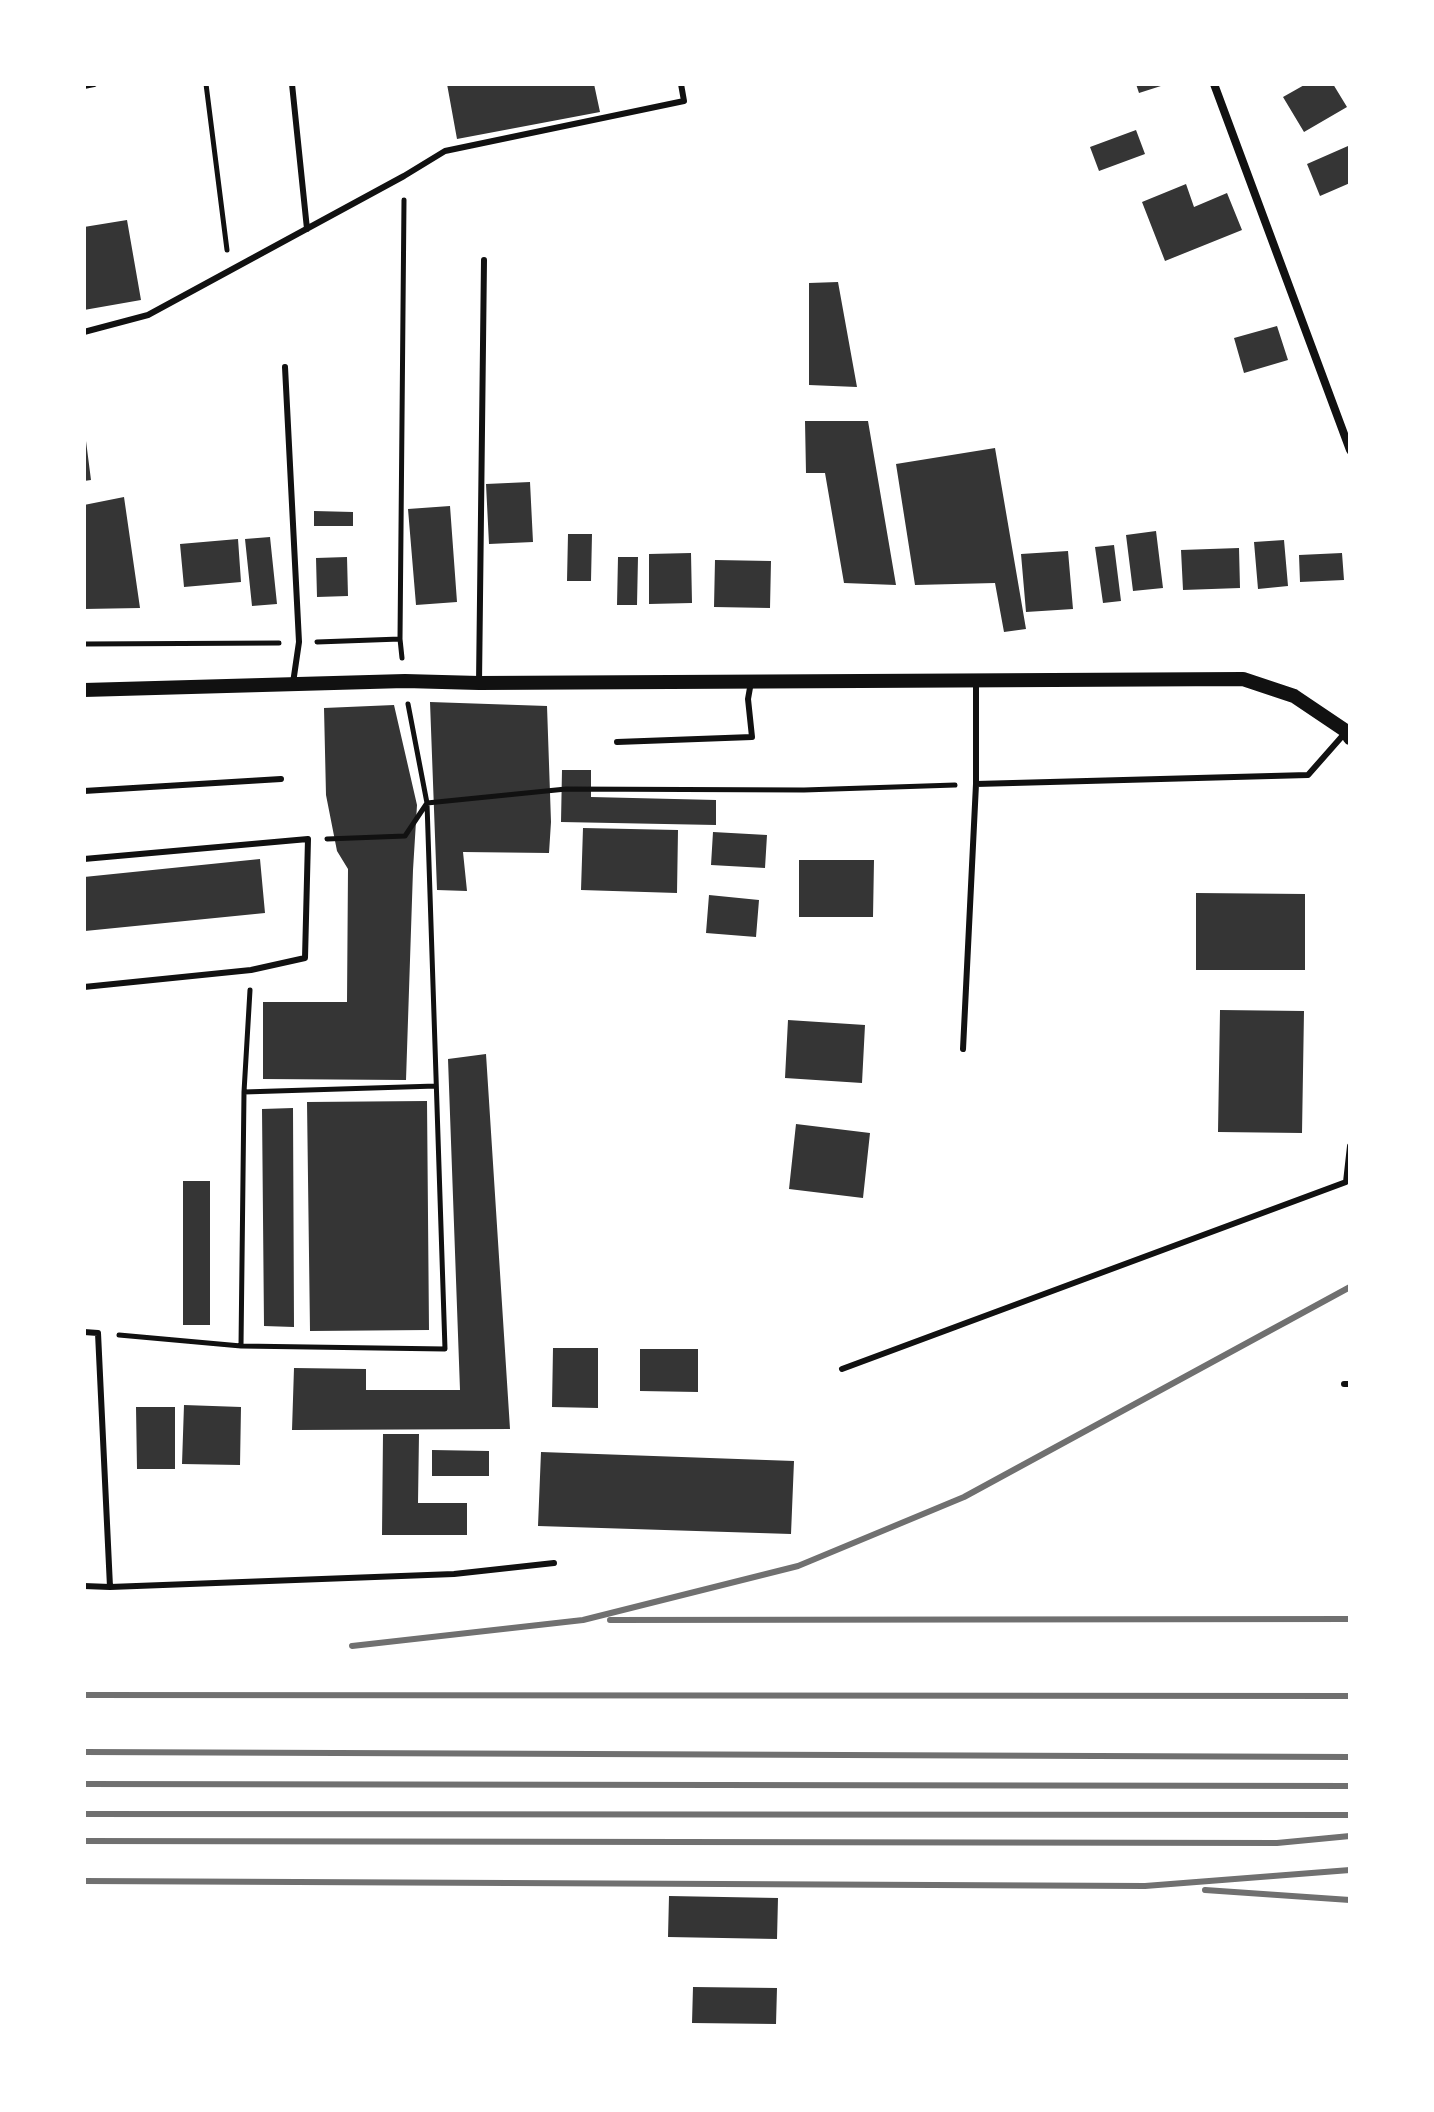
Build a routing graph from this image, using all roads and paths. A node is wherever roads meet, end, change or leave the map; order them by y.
1 (94, 84) edge
2 (206, 84) edge
3 (292, 84) edge
4 (681, 84) edge
5 (1214, 84) edge
6 (84, 86) edge
7 (404, 176) junction
8 (307, 229) junction
9 (484, 260) dead end
10 (230, 270) junction
11 (84, 332) edge
12 (285, 367) dead end
13 (1350, 450) edge
14 (400, 639) junction
15 (299, 642) junction
16 (84, 644) edge
17 (976, 680) junction
18 (405, 681) junction
19 (751, 682) junction
20 (479, 683) junction
21 (293, 684) junction
22 (84, 690) edge
23 (1349, 732) edge
24 (617, 742) dead end
25 (281, 779) dead end
26 (976, 784) junction
27 (84, 791) edge
28 (427, 803) junction
29 (308, 839) junction
30 (84, 859) edge
31 (251, 970) junction
32 (84, 987) edge
33 (963, 1049) dead end
34 (436, 1086) junction
35 (244, 1092) junction
36 (1350, 1146) edge
37 (84, 1332) edge
38 (98, 1333) junction
39 (241, 1346) junction
40 (842, 1369) dead end
41 (554, 1563) dead end
42 (84, 1586) edge
43 (110, 1587) junction

1 - 6 lane
2 - 10 path
3 - 8 lane
4 - 7 lane
5 - 13 street
7 - 8 lane
7 - 14 path
8 - 10 lane
9 - 20 lane
10 - 11 lane
12 - 15 lane
14 - 15 path
14 - 18 path
15 - 16 path
15 - 21 lane
17 - 19 street
17 - 23 street
17 - 26 lane
18 - 20 street
18 - 21 street
18 - 28 path
19 - 20 street
19 - 24 lane
21 - 22 street
23 - 26 lane
25 - 27 lane
26 - 28 path
26 - 33 lane
28 - 29 path
28 - 34 path
29 - 30 lane
29 - 31 lane
31 - 32 lane
31 - 35 path
34 - 35 path
34 - 39 path
35 - 39 path
36 - 40 lane
37 - 38 lane
38 - 39 path
38 - 43 lane
41 - 43 lane
42 - 43 lane

